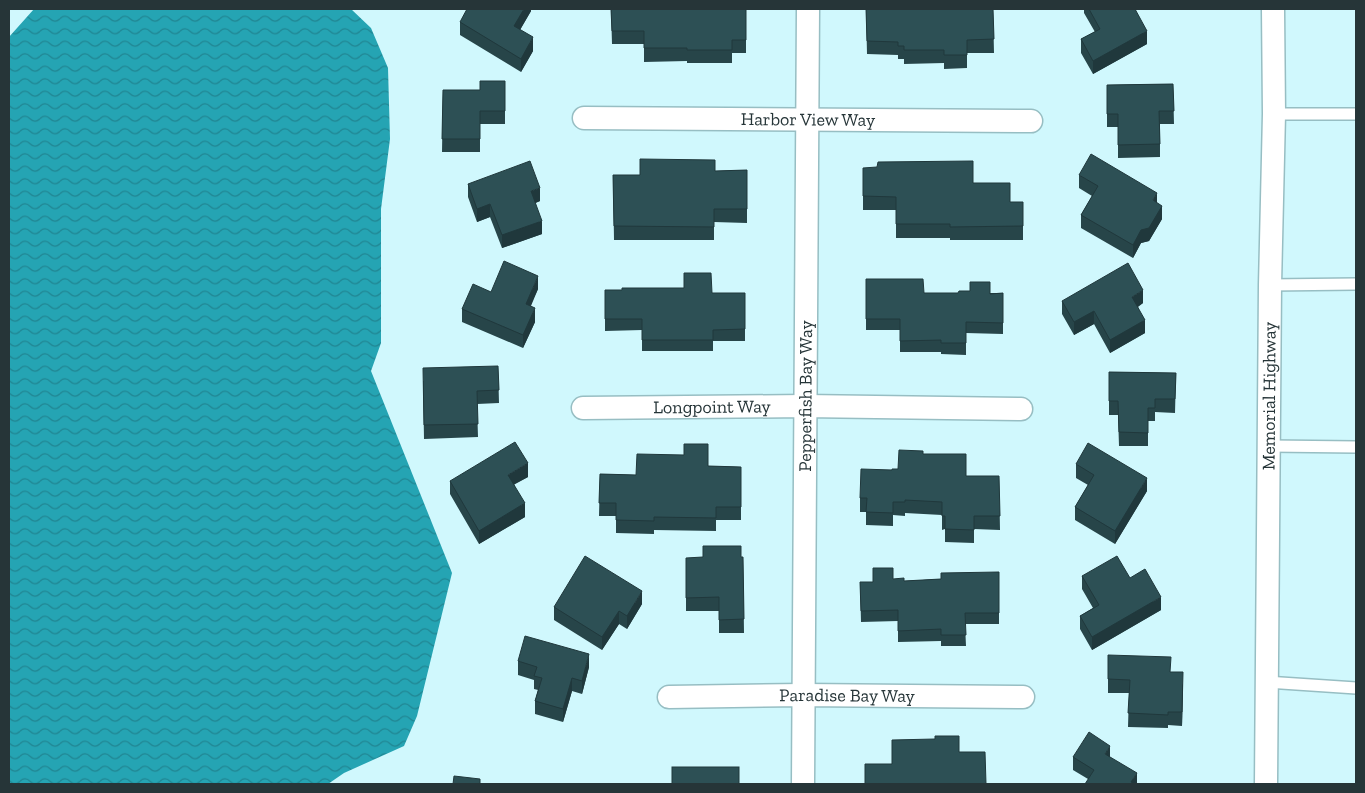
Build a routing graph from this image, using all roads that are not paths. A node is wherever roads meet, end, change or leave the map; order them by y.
1 (808, 9) edge
2 (1273, 9) edge
3 (1274, 114) junction
4 (1356, 114) edge
5 (584, 118) dead end
6 (807, 120) junction
7 (1031, 121) dead end
8 (1356, 284) edge
9 (1270, 285) junction
10 (805, 406) junction
11 (583, 408) dead end
12 (1021, 409) dead end
13 (1269, 446) junction
14 (1356, 447) edge
15 (1267, 682) junction
16 (1356, 688) edge
17 (803, 695) junction
18 (669, 697) dead end
19 (1023, 697) dead end
20 (803, 784) edge
21 (1266, 784) edge

1 - 6 street, Pepperfish Bay Way
2 - 3 street, Memorial Highway
3 - 4 lane
3 - 9 street, Memorial Highway
5 - 6 street, Harbor View Way
6 - 7 street, Harbor View Way
6 - 10 street, Pepperfish Bay Way
8 - 9 lane
9 - 13 street, Memorial Highway
10 - 11 street, Longpoint Way
10 - 12 street, Longpoint Way
10 - 17 street, Pepperfish Bay Way
13 - 14 lane
13 - 15 street, Memorial Highway
15 - 16 lane
15 - 21 street, Memorial Highway
17 - 18 street, Paradise Bay Way
17 - 19 street, Paradise Bay Way
17 - 20 street, Pepperfish Bay Way

